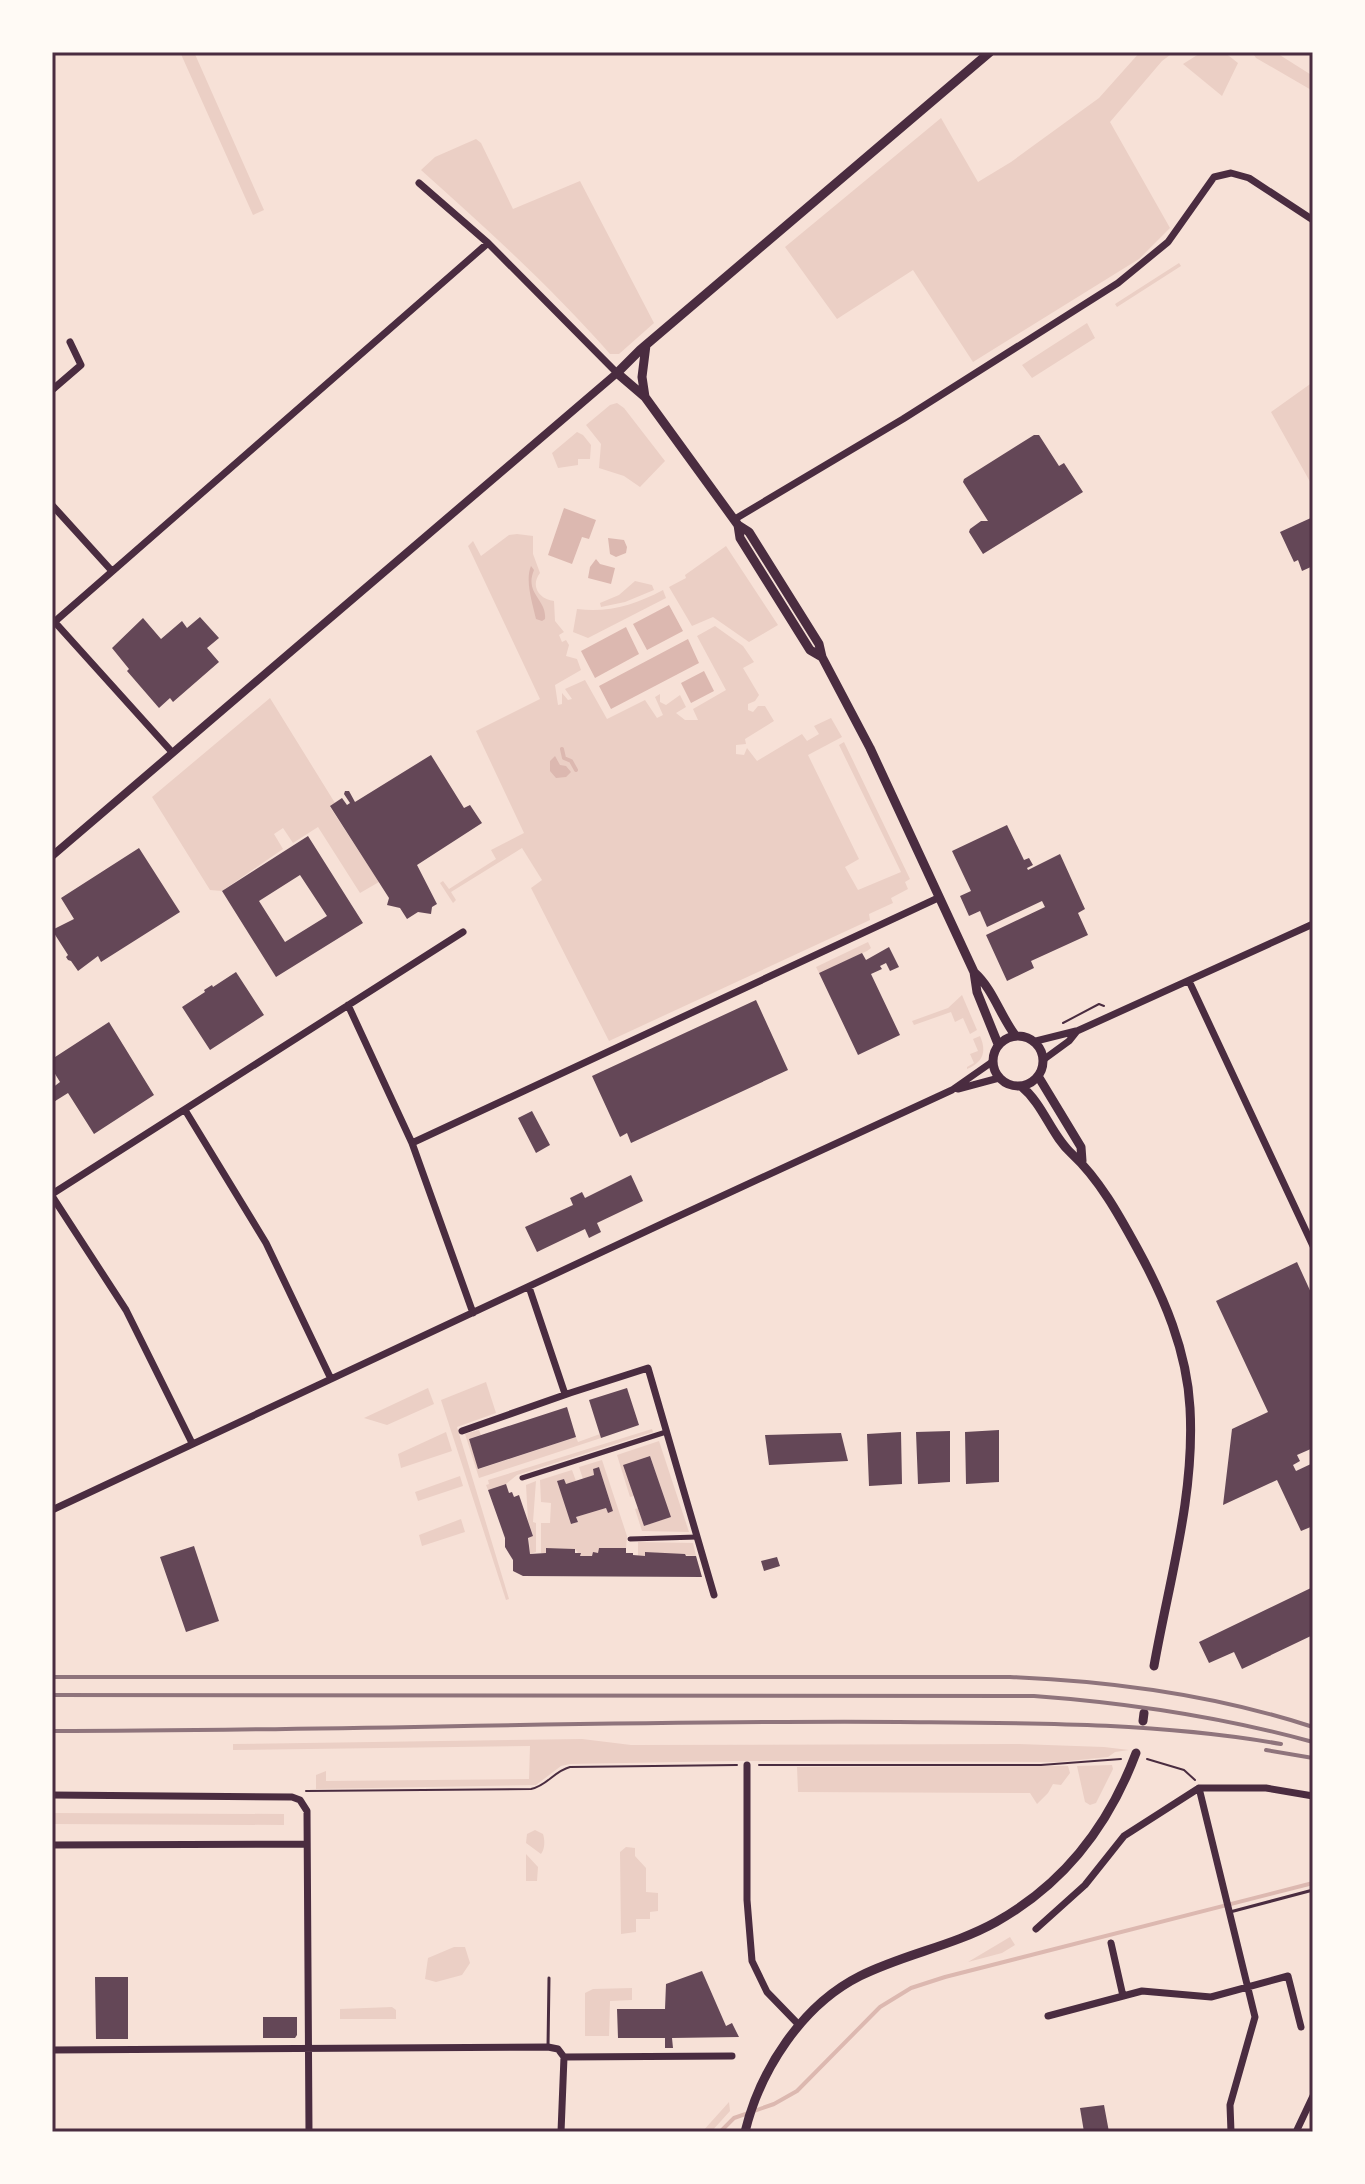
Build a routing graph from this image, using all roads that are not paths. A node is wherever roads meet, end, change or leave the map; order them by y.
1 (990, 52) edge
2 (419, 183) dead end
3 (1313, 220) edge
4 (488, 243) junction
5 (70, 342) dead end
6 (646, 345) junction
7 (617, 373) junction
8 (52, 390) edge
9 (645, 397) junction
10 (52, 505) edge
11 (737, 522) junction
12 (111, 570) junction
13 (53, 621) edge
14 (171, 751) junction
15 (52, 856) edge
16 (938, 898) junction
17 (1313, 924) edge
18 (463, 932) dead end
19 (974, 972) junction
20 (1189, 981) junction
21 (348, 1005) junction
22 (1077, 1031) junction
23 (1015, 1035) junction
24 (1036, 1041) junction
25 (998, 1044) junction
26 (1043, 1060) junction
27 (992, 1062) junction
28 (1038, 1076) junction
29 (999, 1078) junction
30 (1021, 1086) junction
31 (952, 1090) junction
32 (185, 1110) junction
33 (412, 1143) junction
34 (1082, 1161) junction
35 (52, 1195) edge
36 (1313, 1246) edge
37 (529, 1287) junction
38 (473, 1313) junction
39 (331, 1379) junction
40 (565, 1394) junction
41 (462, 1431) dead end
42 (666, 1432) junction
43 (192, 1443) junction
44 (522, 1478) dead end
45 (52, 1510) edge
46 (698, 1537) junction
47 (630, 1539) dead end
48 (714, 1595) dead end
49 (1154, 1666) dead end
50 (1136, 1753) dead end
51 (747, 1765) road end
52 (1199, 1788) junction
53 (52, 1795) edge
54 (1313, 1796) edge
55 (307, 1844) junction
56 (52, 1845) edge
57 (1313, 1890) edge
58 (1230, 1912) junction
59 (1036, 1929) dead end
60 (1111, 1943) dead end
61 (549, 1978) dead end
62 (1249, 1987) junction
63 (1123, 1996) junction
64 (1048, 2016) dead end
65 (799, 2025) junction
66 (1301, 2027) dead end
67 (548, 2047) junction
68 (52, 2050) edge
69 (308, 2050) junction
70 (732, 2056) dead end
71 (564, 2057) junction
72 (1313, 2096) edge
73 (309, 2132) edge
74 (561, 2132) edge
75 (745, 2132) edge
76 (1231, 2132) edge
77 (1296, 2132) edge

1 - 6 main road
2 - 4 street
3 - 11 street
4 - 7 street
4 - 12 street
5 - 8 street
6 - 7 main road
6 - 9 main road
7 - 9 main road
7 - 14 street
9 - 11 main road
10 - 12 street
11 - 16 main road
12 - 13 street
13 - 14 street
14 - 15 street
16 - 19 main road
16 - 33 street
17 - 20 street
18 - 21 street
19 - 23 main road
19 - 25 main road
20 - 22 street
20 - 36 street
21 - 32 street
21 - 33 street
22 - 24 street
22 - 26 street
23 - 24 main road
23 - 25 main road
24 - 26 main road
25 - 27 main road
26 - 28 main road
27 - 29 main road
27 - 31 street
28 - 30 main road
28 - 34 main road
29 - 30 main road
29 - 31 street
30 - 34 main road
31 - 37 street
32 - 35 street
32 - 39 street
33 - 38 street
34 - 49 main road
35 - 43 street
37 - 38 street
37 - 40 street
38 - 39 street
39 - 43 street
40 - 41 street
40 - 42 street
42 - 44 street
42 - 46 street
43 - 45 street
46 - 47 street
46 - 48 street
50 - 65 main road
51 - 65 street
52 - 54 street
52 - 58 street
52 - 59 street
53 - 55 street
55 - 56 street
55 - 69 street
57 - 58 lane
58 - 62 street
60 - 63 street
61 - 67 lane
62 - 63 street
62 - 66 street
62 - 76 street
63 - 64 street
65 - 75 main road
67 - 69 street
67 - 71 street
68 - 69 street
69 - 73 street
70 - 71 street
71 - 74 street
72 - 77 street

